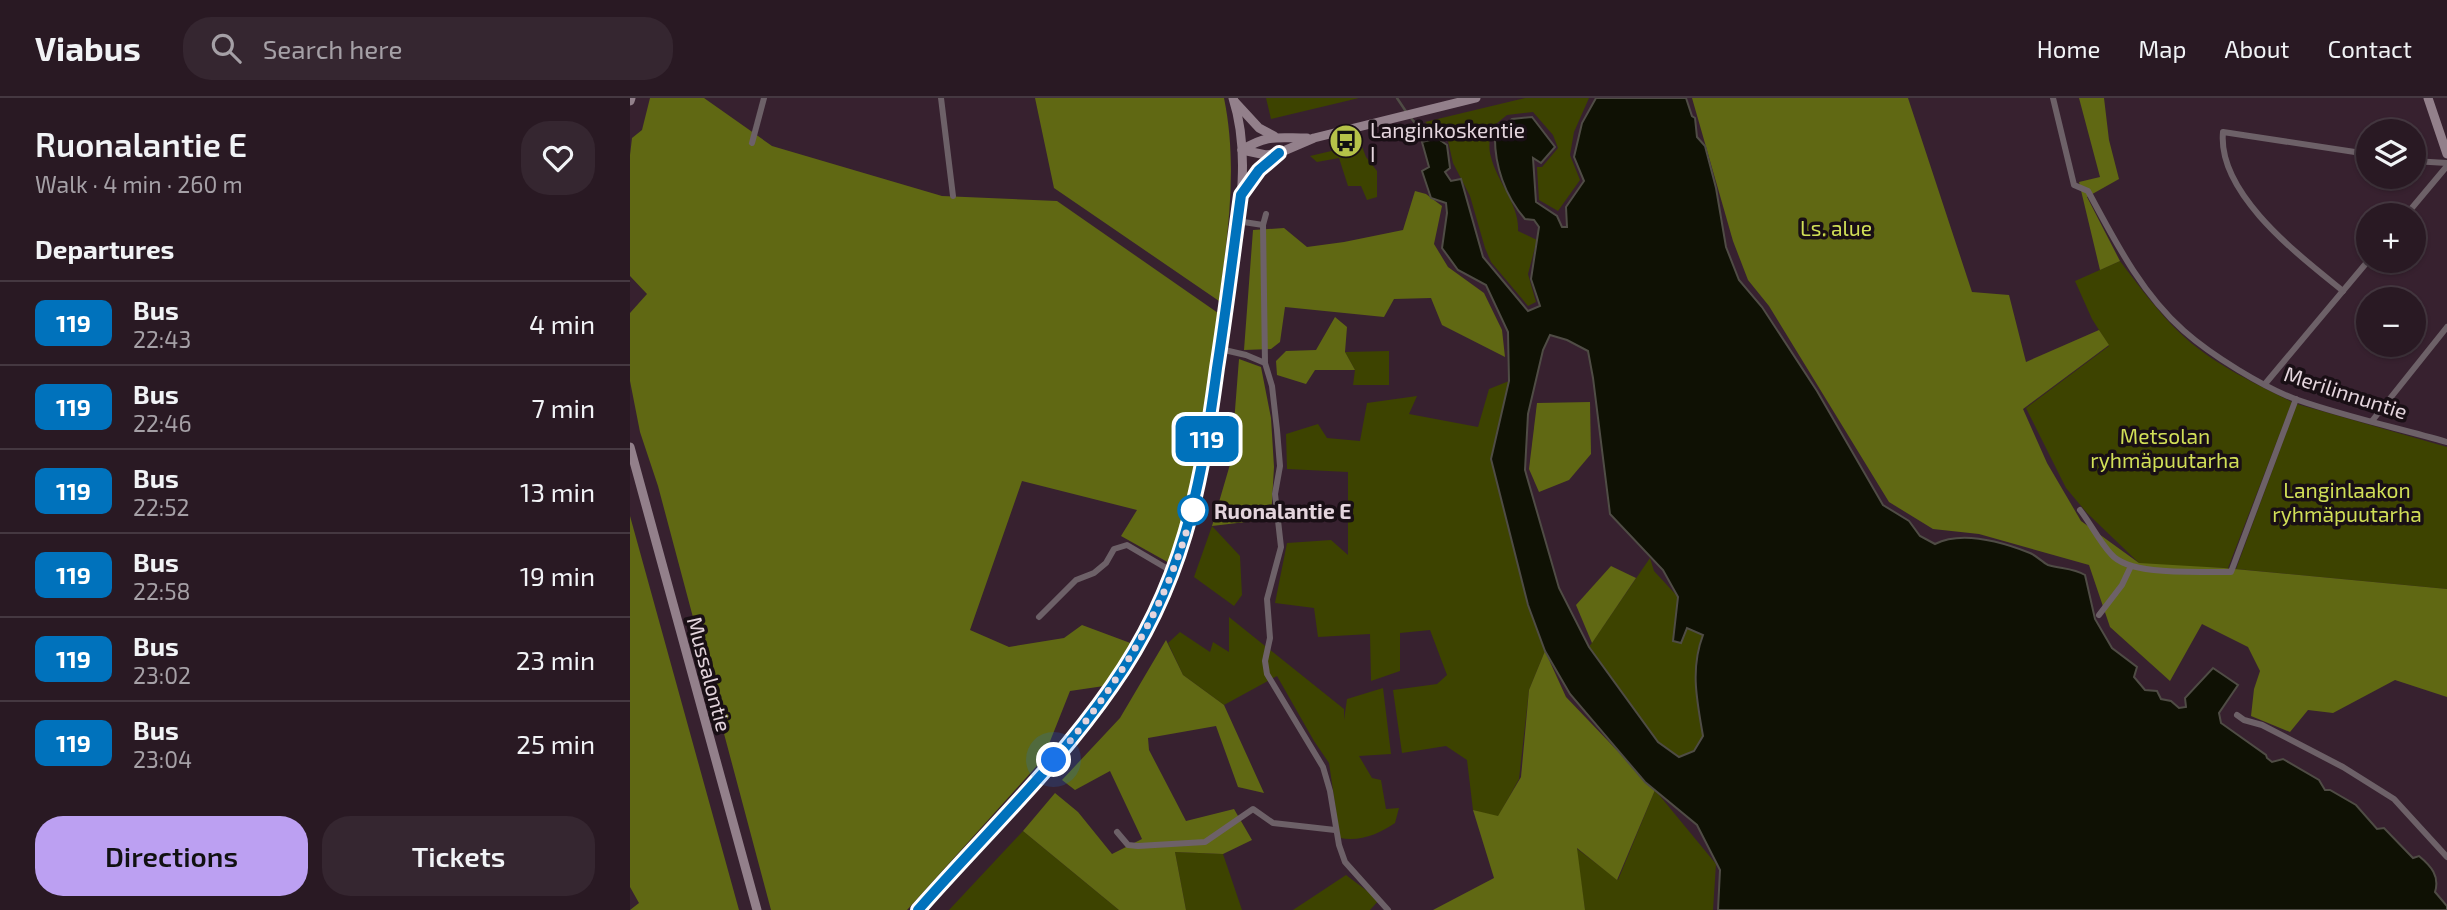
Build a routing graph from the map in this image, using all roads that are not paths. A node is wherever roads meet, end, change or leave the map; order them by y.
1 (764, 98) edge
2 (941, 98) edge
3 (1475, 98) edge
4 (2053, 98) edge
5 (2427, 98) edge
6 (1233, 100) edge
7 (1283, 137) junction
8 (1314, 138) junction
9 (752, 143) dead end
10 (1242, 150) junction
11 (2356, 152) edge
12 (1279, 153) junction
13 (2447, 153) edge
14 (2426, 162) edge
15 (2447, 164) edge
16 (953, 195) dead end
17 (1241, 195) junction
18 (2416, 203) edge
19 (1265, 214) dead end
20 (1237, 221) junction
21 (1263, 225) junction
22 (2358, 273) edge
23 (2343, 291) junction
24 (2447, 327) edge
25 (1220, 349) junction
26 (1265, 363) junction
27 (2265, 384) junction
28 (2296, 399) junction
29 (2372, 421) junction
30 (2447, 442) edge
31 (630, 447) edge
32 (2080, 510) dead end
33 (2131, 566) junction
34 (1173, 572) junction
35 (2099, 615) dead end
36 (1039, 617) dead end
37 (2237, 715) dead end
38 (1335, 830) junction
39 (1116, 832) dead end
40 (2447, 857) edge
41 (757, 910) edge
42 (918, 910) edge
43 (1388, 910) edge

1 - 9 street
2 - 16 street
3 - 8 street
4 - 27 street, Merilinnuntie
5 - 13 street
6 - 7 street
6 - 10 street
7 - 8 street
7 - 10 street
8 - 12 street
10 - 12 street
10 - 17 street
11 - 23 street
12 - 17 street
14 - 15 street
15 - 18 street
17 - 20 street
19 - 21 street
20 - 21 street
20 - 25 street
21 - 26 street
22 - 23 street
23 - 27 street
24 - 29 street
25 - 26 street
25 - 34 street
26 - 38 street
27 - 28 street, Merilinnuntie
28 - 29 street, Merilinnuntie
28 - 33 street
29 - 30 street, Merilinnuntie
31 - 41 street, Mussalontie
32 - 33 street
33 - 35 street
34 - 36 street
34 - 42 street
37 - 40 street
38 - 39 street
38 - 43 street

